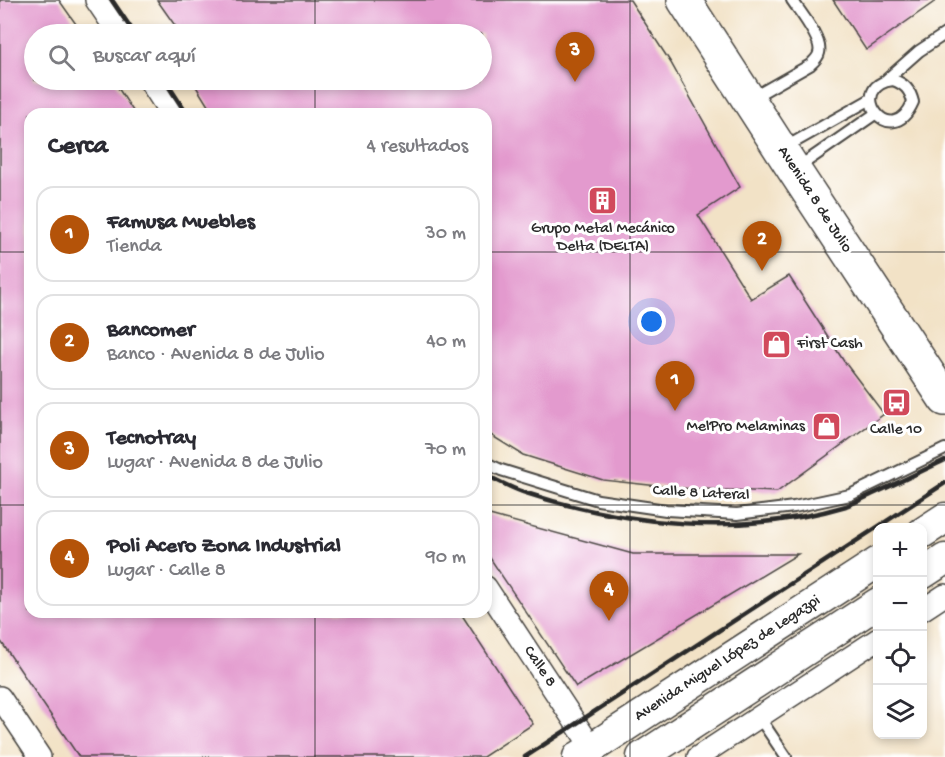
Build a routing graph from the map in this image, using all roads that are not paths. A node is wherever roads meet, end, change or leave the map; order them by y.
1 (96, 0) edge
2 (684, 0) edge
3 (792, 0) edge
4 (112, 24) edge
5 (945, 34) edge
6 (885, 81) junction
7 (155, 90) edge
8 (871, 99) junction
9 (749, 100) junction
10 (167, 108) edge
11 (875, 114) junction
12 (787, 160) junction
13 (945, 399) edge
14 (945, 449) edge
15 (492, 466) edge
16 (945, 518) edge
17 (927, 529) edge
18 (945, 559) edge
19 (873, 565) edge
20 (927, 571) edge
21 (945, 595) edge
22 (492, 597) edge
23 (873, 606) edge
24 (927, 607) edge
25 (873, 642) edge
26 (0, 697) edge
27 (759, 717) junction
28 (585, 752) edge
29 (40, 757) edge
30 (642, 757) edge
31 (698, 757) edge
32 (786, 757) edge

1 - 4 street
2 - 9 main road, Avenida 8 de Julio
3 - 9 lane
5 - 6 lane
6 - 8 lane
6 - 11 lane
7 - 10 street
8 - 11 lane
8 - 12 lane
9 - 12 main road, Avenida 8 de Julio
11 - 12 lane
12 - 13 main road, Avenida 8 de Julio
14 - 15 lane, Calle 8 Lateral
16 - 17 main road
18 - 20 main road
19 - 28 main road, Avenida Miguel López de Legazpi
21 - 24 street
22 - 28 street, Calle 8
23 - 30 main road
25 - 27 street
26 - 29 street
27 - 31 street
27 - 32 lane

